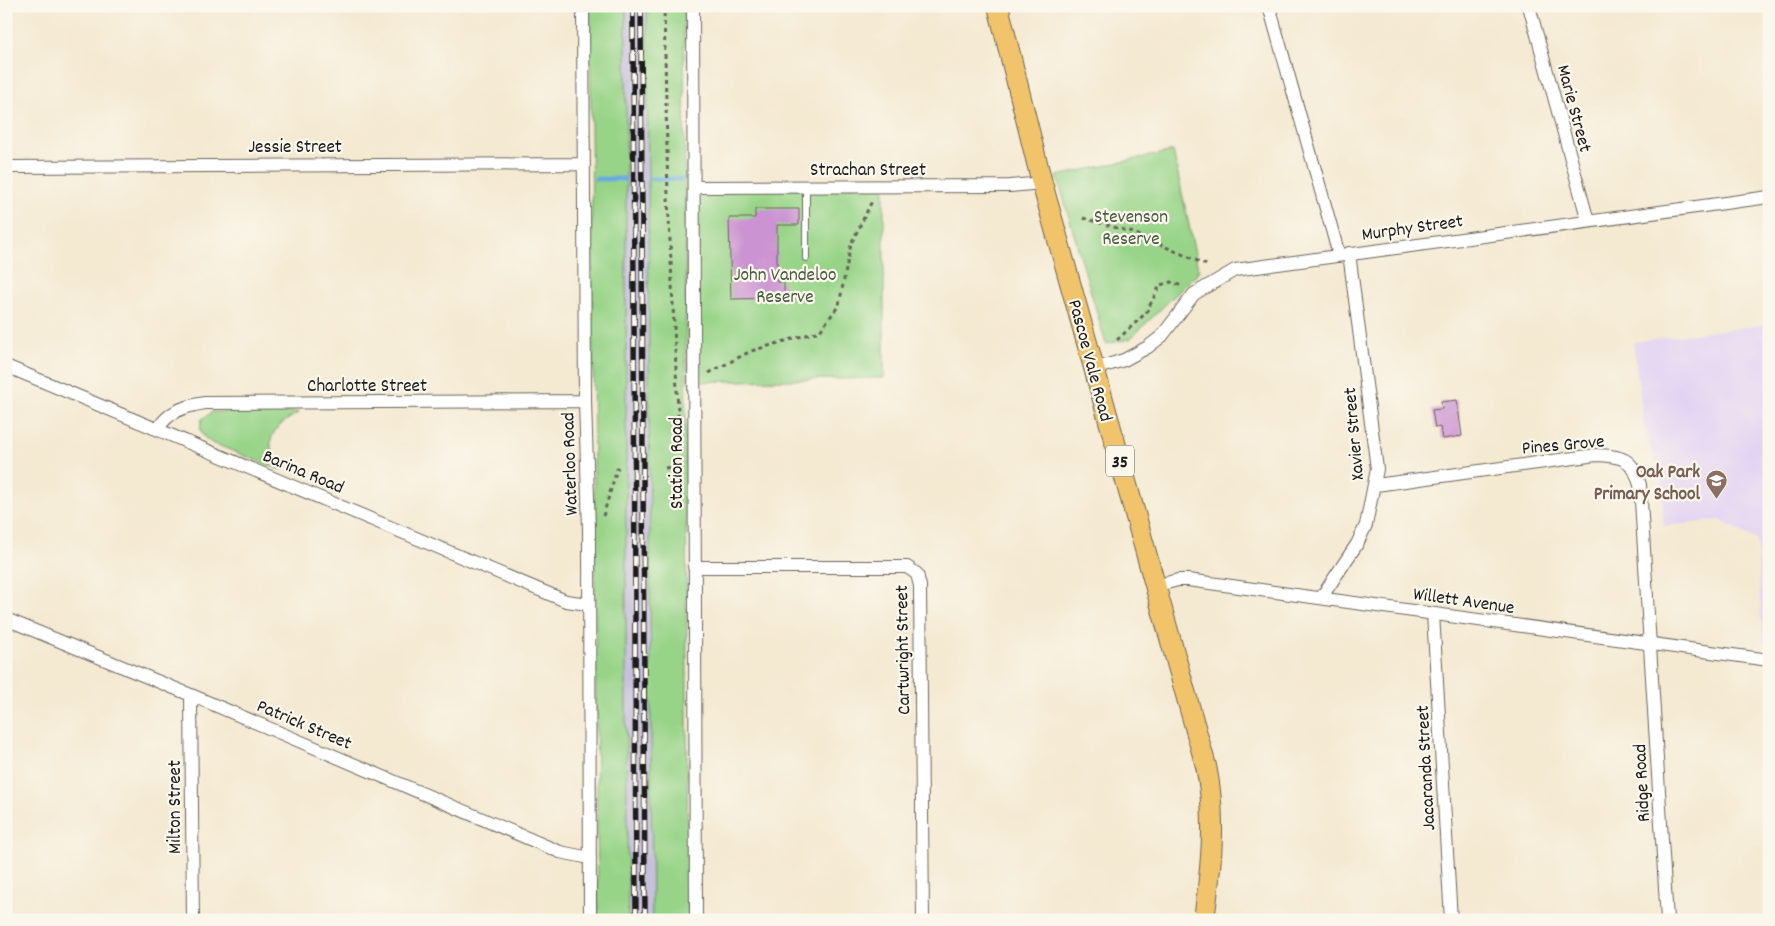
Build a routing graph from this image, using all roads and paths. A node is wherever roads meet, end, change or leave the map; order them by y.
1 (583, 6) edge
2 (664, 6) edge
3 (693, 6) edge
4 (998, 6) edge
5 (1269, 6) edge
6 (1529, 6) edge
7 (583, 164) junction
8 (6, 167) edge
9 (1042, 183) junction
10 (694, 186) junction
11 (880, 186) junction
12 (806, 187) junction
13 (1769, 197) edge
14 (1083, 218) dead end
15 (1588, 221) junction
16 (1344, 254) junction
17 (806, 258) dead end
18 (1210, 266) dead end
19 (1182, 286) dead end
20 (1117, 340) dead end
21 (6, 366) edge
22 (1094, 369) junction
23 (709, 374) dead end
24 (585, 401) junction
25 (158, 429) junction
26 (679, 438) dead end
27 (619, 468) dead end
28 (665, 468) dead end
29 (680, 468) dead end
30 (1376, 485) junction
31 (589, 530) junction
32 (694, 567) junction
33 (1155, 586) junction
34 (1321, 598) junction
35 (588, 604) junction
36 (1434, 614) junction
37 (6, 619) edge
38 (1650, 644) junction
39 (1769, 660) edge
40 (192, 695) junction
41 (590, 858) junction
42 (193, 920) edge
43 (590, 920) edge
44 (696, 920) edge
45 (923, 920) edge
46 (1204, 920) edge
47 (1452, 920) edge
48 (1667, 920) edge

1 - 7 street, Waterloo Road
2 - 26 path
3 - 10 street, Station Road
4 - 9 main road, Pascoe Vale Road / 35
5 - 16 street, Xavier Street
6 - 15 street, Marie Street
7 - 8 street, Jessie Street
7 - 24 street, Waterloo Road
9 - 11 street, Strachan Street
9 - 22 main road, Pascoe Vale Road / 35
10 - 12 street, Strachan Street
10 - 32 street, Station Road
11 - 12 street, Strachan Street
11 - 23 path
12 - 17 lane
13 - 15 street, Murphy Street
14 - 18 path
15 - 16 street, Murphy Street
16 - 22 street, Murphy Street
16 - 30 street, Xavier Street
19 - 20 path
21 - 25 street, Barina Road
22 - 33 main road, Pascoe Vale Road / 35
24 - 25 street, Charlotte Street
24 - 31 street, Waterloo Road
25 - 35 street, Barina Road
27 - 31 path
28 - 29 path
30 - 34 street, Xavier Street
30 - 38 street, Pines Grove
31 - 35 street, Waterloo Road
32 - 44 street, Station Road
32 - 45 street, Cartwright Street
33 - 34 street, Willett Avenue
33 - 46 main road, Pascoe Vale Road / 35
34 - 36 street, Willett Avenue
35 - 41 street, Waterloo Road
36 - 38 street, Willett Avenue
36 - 47 street, Jacaranda Street
37 - 40 street, Patrick Street
38 - 39 street, Willett Avenue
38 - 48 street, Ridge Road
40 - 41 street, Patrick Street
40 - 42 street, Milton Street
41 - 43 street, Waterloo Road

